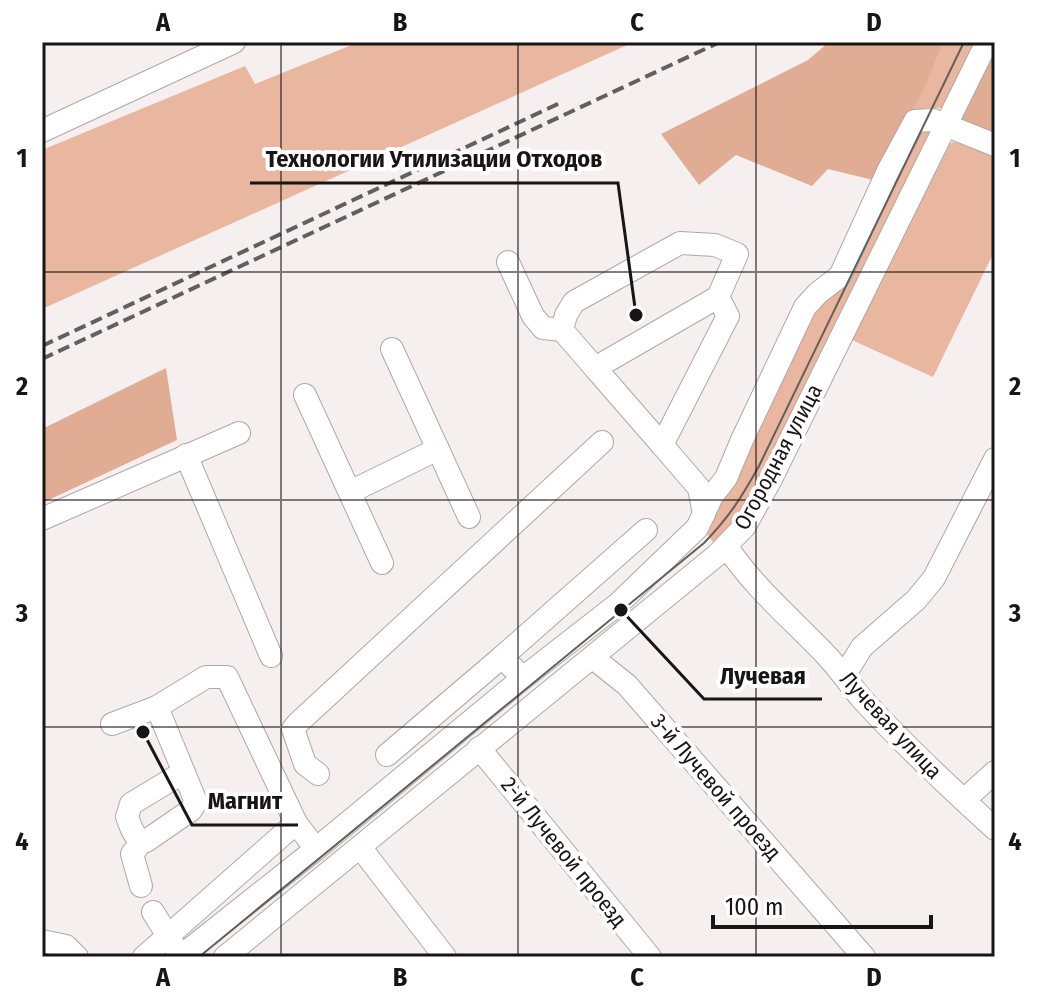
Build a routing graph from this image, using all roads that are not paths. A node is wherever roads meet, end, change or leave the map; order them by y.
1 (234, 42) edge
2 (987, 42) edge
3 (945, 125) junction
4 (42, 131) edge
5 (995, 145) edge
6 (508, 262) dead end
7 (718, 297) junction
8 (562, 330) junction
9 (392, 349) dead end
10 (595, 368) junction
11 (305, 395) dead end
12 (239, 433) dead end
13 (602, 442) dead end
14 (662, 445) junction
15 (438, 449) junction
16 (186, 455) junction
17 (995, 459) edge
18 (350, 492) junction
19 (469, 517) dead end
20 (42, 519) edge
21 (701, 522) junction
22 (646, 530) dead end
23 (722, 551) junction
24 (382, 563) dead end
25 (271, 656) dead end
26 (502, 657) junction
27 (593, 658) junction
28 (843, 673) junction
29 (523, 678) junction
30 (157, 707) junction
31 (112, 724) dead end
32 (479, 748) junction
33 (387, 755) dead end
34 (184, 772) junction
35 (995, 772) edge
36 (318, 774) dead end
37 (964, 800) junction
38 (296, 823) junction
39 (995, 829) edge
40 (142, 841) junction
41 (360, 847) junction
42 (316, 849) junction
43 (141, 886) dead end
44 (153, 912) dead end
45 (168, 936) junction
46 (42, 941) edge
47 (227, 956) edge
48 (77, 957) edge
49 (144, 957) edge
50 (180, 957) edge
51 (445, 957) edge
52 (650, 957) edge
53 (864, 957) edge

1 - 4 street
2 - 3 street, Огородная улица
3 - 5 street
3 - 21 street
3 - 23 street, Огородная улица
6 - 8 street, Лучевая улица
7 - 8 street
7 - 10 street
7 - 14 street
8 - 10 street, Лучевая улица
9 - 15 street
10 - 14 street, Лучевая улица
11 - 18 street
12 - 16 street
13 - 36 street
14 - 21 street, Лучевая улица
15 - 18 street
15 - 19 street
16 - 20 street
16 - 25 street
17 - 28 street
18 - 24 street
21 - 23 street, Лучевая улица
21 - 29 street
22 - 26 street
23 - 27 street, Огородная улица
23 - 28 street, Лучевая улица
26 - 29 street
26 - 33 street
27 - 32 street, Огородная улица
27 - 53 street, 3-й Лучевой проезд
28 - 37 street, Лучевая улица
29 - 42 street
30 - 31 street
30 - 34 street
30 - 38 street
32 - 41 street, Огородная улица
32 - 52 street, 2-й Лучевой проезд
34 - 40 street
34 - 40 street
35 - 37 street
37 - 39 street, Лучевая улица
38 - 42 street
38 - 45 street
40 - 43 street
41 - 47 street, Огородная улица
41 - 51 street
42 - 50 street
44 - 45 street
45 - 49 street
45 - 50 street
46 - 48 street

